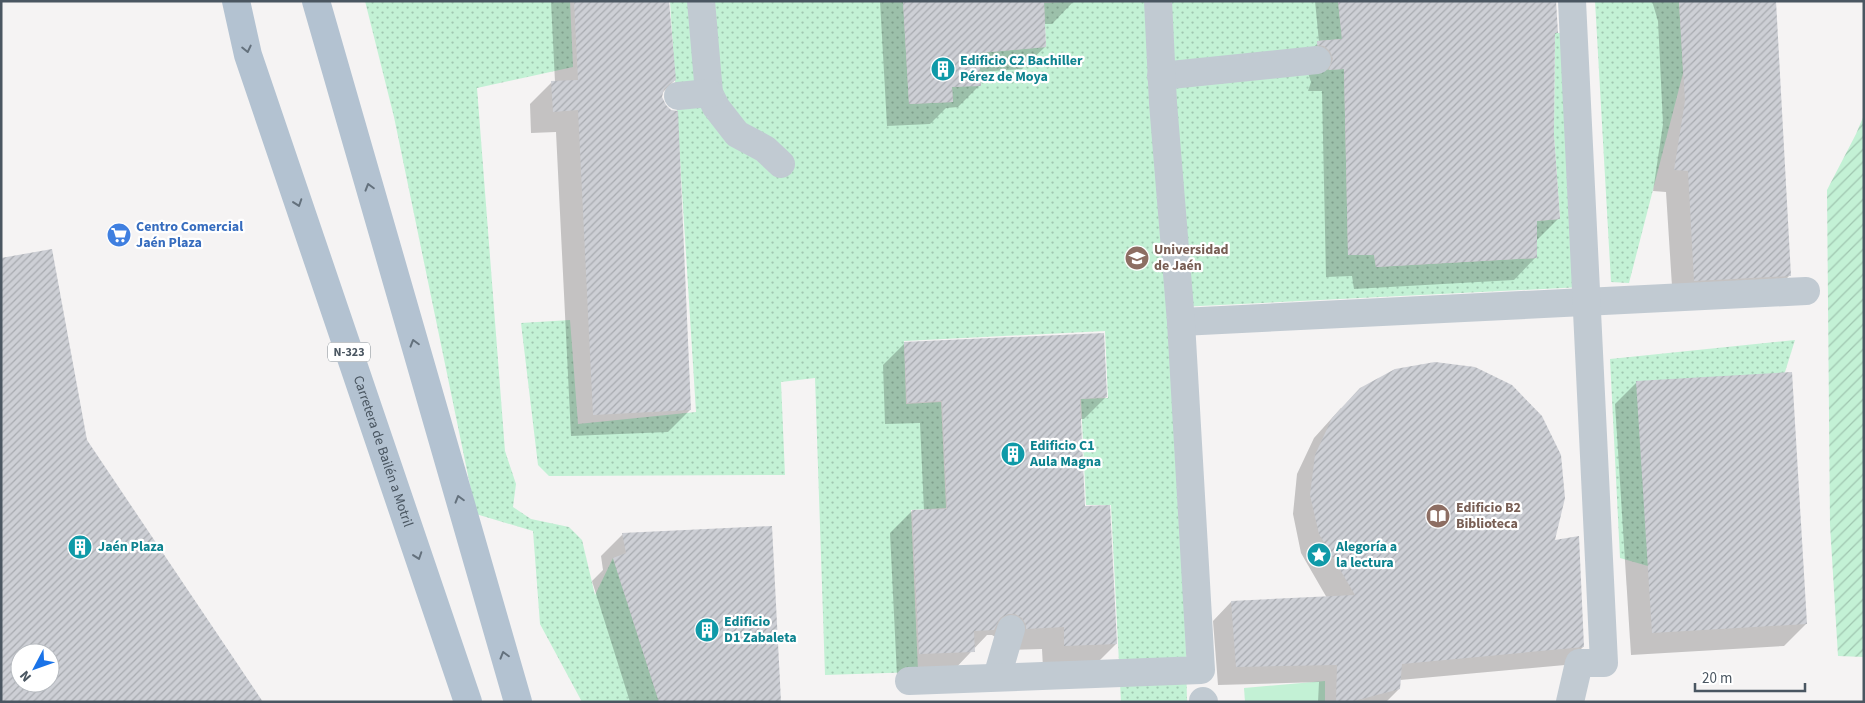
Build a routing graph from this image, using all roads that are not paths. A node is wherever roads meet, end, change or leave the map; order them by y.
1 (236, 1) edge
2 (316, 1) edge
3 (701, 1) edge
4 (1158, 1) edge
5 (1572, 1) edge
6 (1317, 60) dead end
7 (1162, 76) junction
8 (709, 93) junction
9 (678, 96) dead end
10 (781, 164) dead end
11 (1806, 291) dead end
12 (1588, 302) junction
13 (1181, 322) junction
14 (1011, 630) dead end
15 (997, 677) junction
16 (909, 682) dead end
17 (468, 702) edge
18 (518, 702) edge
19 (1570, 702) edge

1 -> 17 main road, Carretera de Bailén a Motril / N-323
18 -> 2 main road
3 - 8 street
4 - 7 street
5 - 12 street
6 - 7 street
7 - 13 street
8 - 9 street
8 - 10 street
11 - 12 street
12 - 13 street
12 - 19 street
13 - 15 street
14 - 15 street
15 - 16 street

